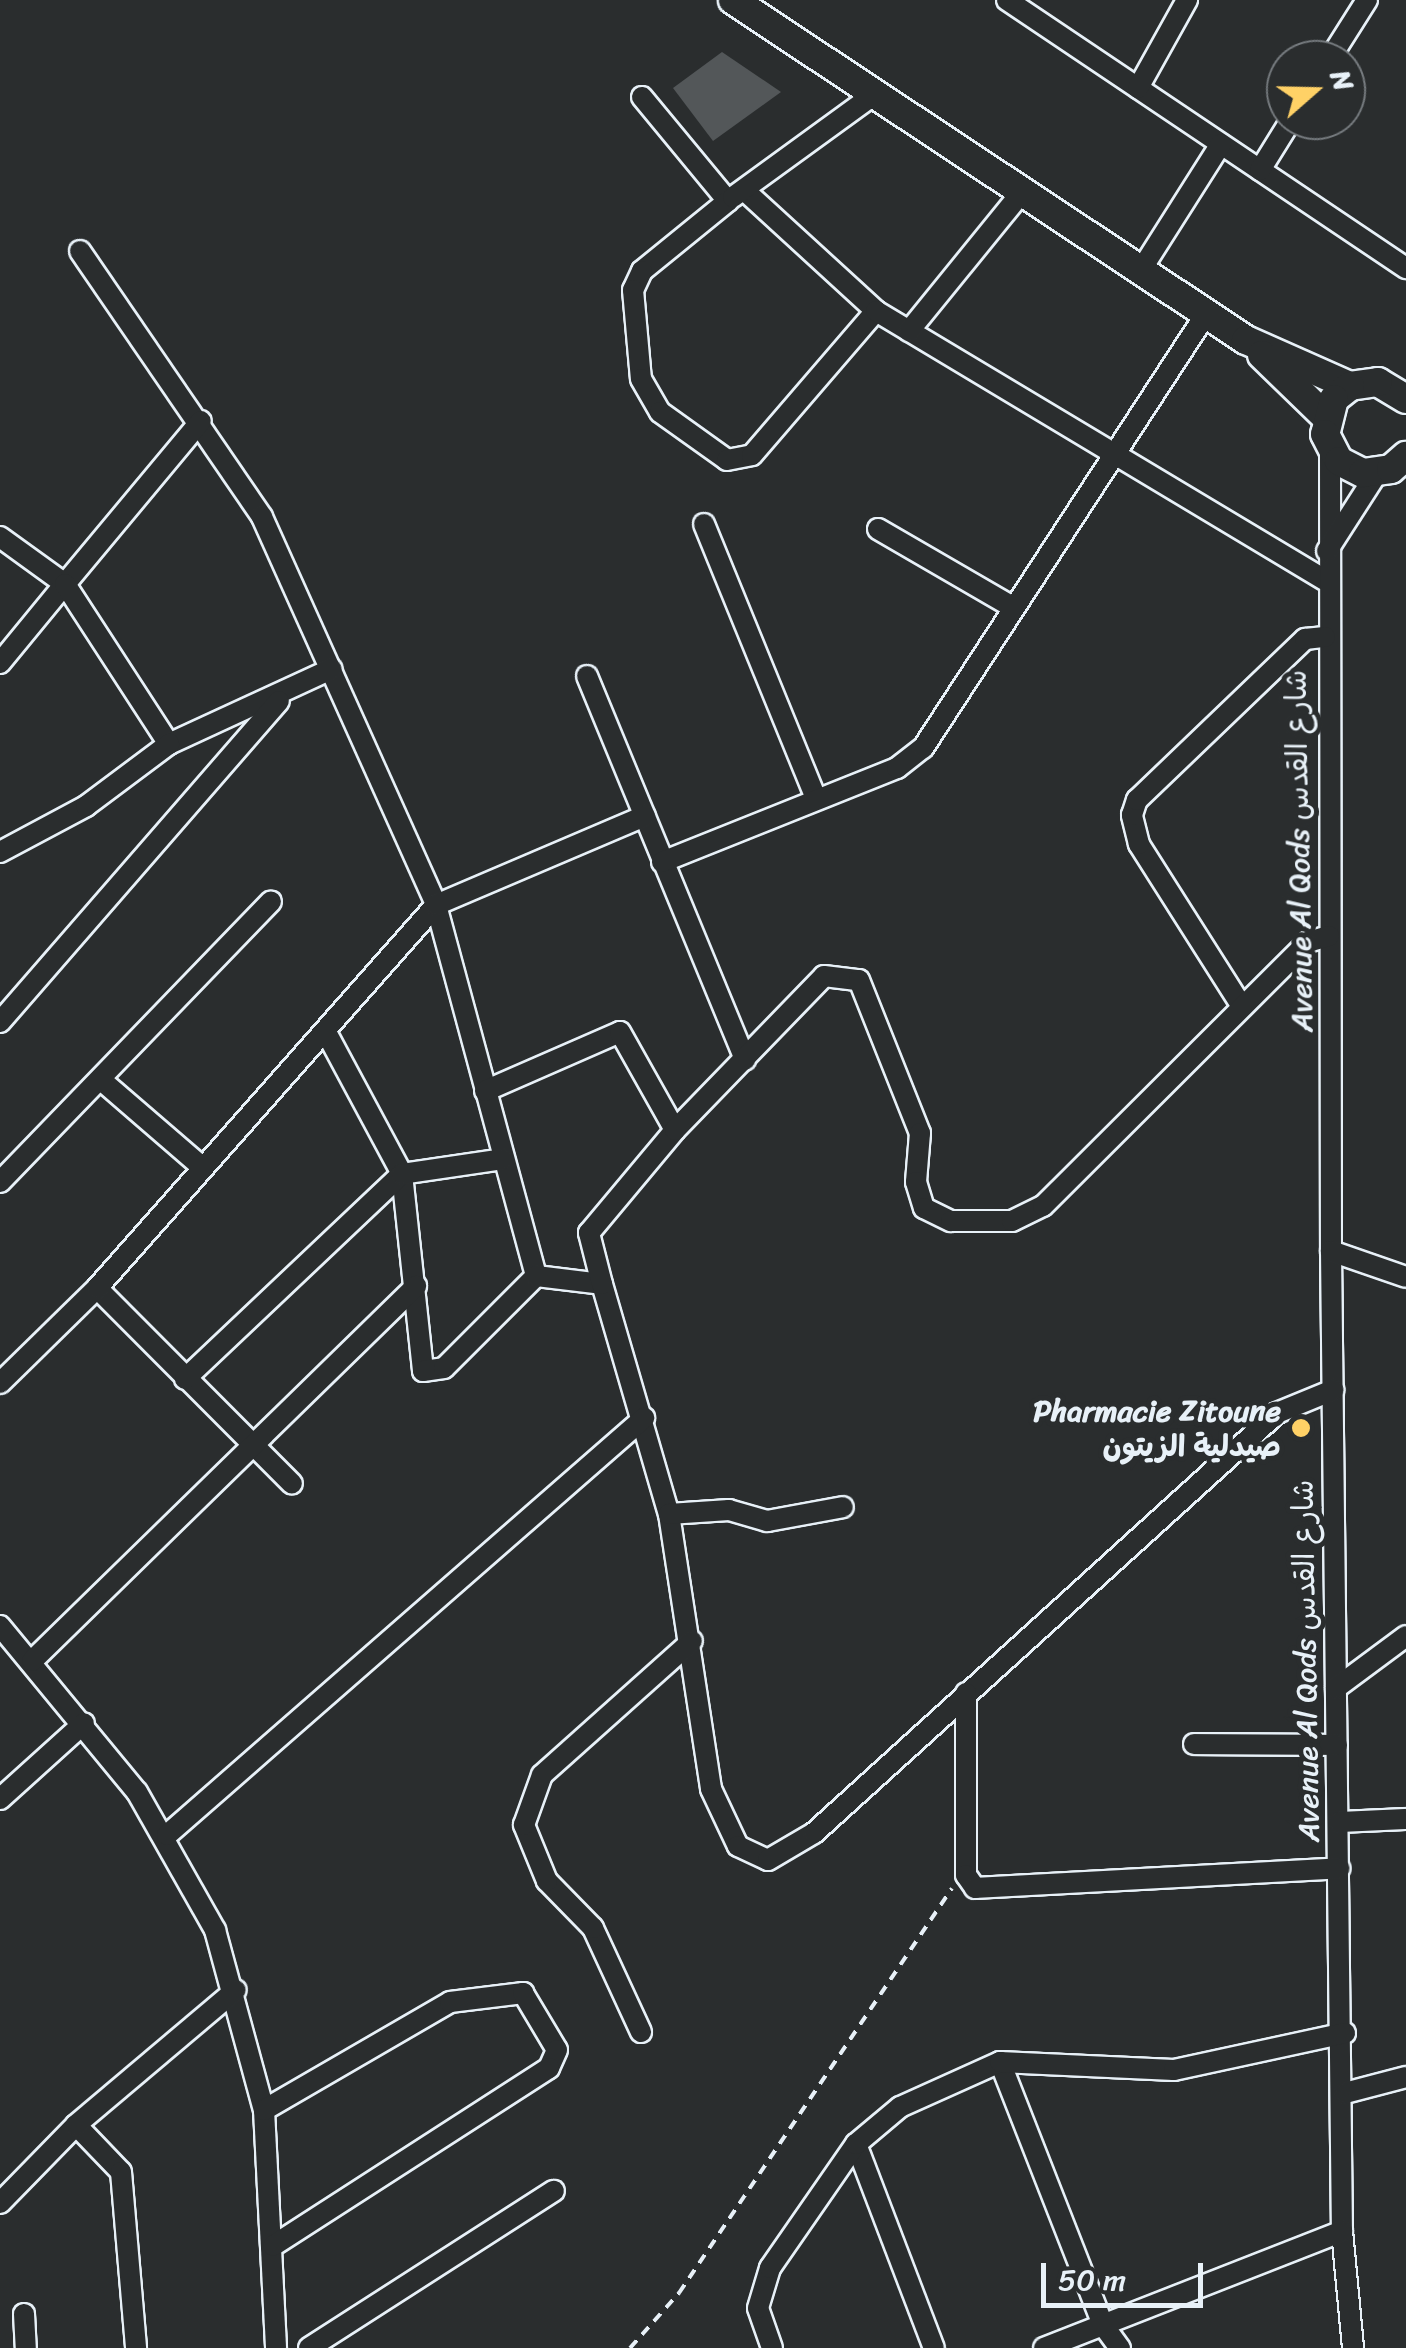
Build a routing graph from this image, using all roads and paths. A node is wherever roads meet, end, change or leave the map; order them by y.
1 (734, 0) edge
2 (1007, 0) edge
3 (1187, 0) edge
4 (1367, 0) edge
5 (1342, 40) edge
6 (1138, 88) junction
7 (872, 96) junction
8 (642, 98) dead end
9 (1279, 140) edge
10 (1221, 144) junction
11 (1260, 170) junction
12 (1022, 192) junction
13 (736, 195) junction
14 (80, 251) dead end
15 (1406, 268) edge
16 (1142, 270) junction
17 (876, 312) junction
18 (1206, 314) junction
19 (909, 331) junction
20 (1246, 340) junction
21 (1350, 386) junction
22 (1405, 396) edge
23 (1326, 418) junction
24 (201, 421) junction
25 (1330, 450) junction
26 (1114, 454) junction
27 (1395, 468) edge
28 (704, 524) dead end
29 (878, 528) dead end
30 (0, 537) edge
31 (1326, 552) junction
32 (1325, 580) junction
33 (65, 584) junction
34 (1011, 606) junction
35 (1326, 637) junction
36 (0, 663) edge
37 (331, 669) junction
38 (587, 676) dead end
39 (284, 696) junction
40 (169, 744) junction
41 (816, 798) junction
42 (645, 816) junction
43 (0, 852) edge
44 (662, 862) junction
45 (271, 902) dead end
46 (436, 905) junction
47 (1329, 936) junction
48 (1242, 1005) junction
49 (0, 1022) edge
50 (326, 1032) junction
51 (745, 1060) junction
52 (100, 1079) junction
53 (485, 1091) junction
54 (675, 1130) junction
55 (502, 1158) junction
56 (203, 1168) junction
57 (402, 1174) junction
58 (0, 1182) edge
59 (1330, 1251) junction
60 (536, 1276) junction
61 (1406, 1277) edge
62 (602, 1284) junction
63 (416, 1286) junction
64 (97, 1288) junction
65 (185, 1379) junction
66 (0, 1383) edge
67 (1333, 1390) junction
68 (644, 1418) junction
69 (252, 1447) junction
70 (292, 1484) dead end
71 (842, 1507) dead end
72 (669, 1514) junction
73 (0, 1626) edge
74 (1406, 1636) edge
75 (692, 1641) junction
76 (32, 1661) junction
77 (1336, 1688) junction
78 (966, 1693) junction
79 (84, 1723) junction
80 (1194, 1744) dead end
81 (1337, 1746) junction
82 (0, 1798) edge
83 (1406, 1819) edge
84 (1339, 1822) junction
85 (167, 1835) junction
86 (1339, 1868) junction
87 (966, 1875) junction
88 (236, 1990) junction
89 (641, 2032) dead end
90 (1344, 2033) junction
91 (1000, 2062) junction
92 (1406, 2076) edge
93 (1346, 2093) junction
94 (264, 2110) junction
95 (76, 2125) junction
96 (856, 2144) junction
97 (554, 2191) dead end
98 (0, 2203) edge
99 (1342, 2231) junction
100 (273, 2246) junction
101 (24, 2314) dead end
102 (1103, 2325) junction
103 (26, 2348) edge
104 (136, 2348) edge
105 (276, 2348) edge
106 (308, 2348) edge
107 (630, 2348) edge
108 (772, 2348) edge
109 (934, 2348) edge
110 (1044, 2348) edge
111 (1120, 2348) edge
112 (1353, 2348) edge

1 - 7 main road
2 - 6 street
3 - 6 street
4 - 5 street
6 - 10 street
7 - 12 main road
7 - 13 street
8 - 13 street
9 - 11 street
10 - 11 street
10 - 16 street
11 - 15 street
12 - 16 main road
12 - 19 street
13 - 17 street
13 - 17 street
14 - 24 street
16 - 18 main road
17 - 19 street
18 - 20 main road
18 - 26 street
19 - 26 street
20 - 21 main road
20 - 23 main road
21 - 22 main road
21 - 23 main road
23 - 25 main road
24 - 33 street
24 - 37 street
25 - 27 main road
25 - 31 street, Avenue Al Qods شارع القدس
26 - 32 street
26 - 34 street
27 - 31 street
28 - 41 street
29 - 34 street
30 - 33 street
31 - 32 street, Avenue Al Qods شارع القدس
32 - 35 street, Avenue Al Qods شارع القدس
33 - 36 street
33 - 40 street
34 - 41 street
35 - 47 street, Avenue Al Qods شارع القدس
35 - 48 street
37 - 39 street
37 - 46 street
38 - 42 street
39 - 40 street
39 - 49 street
40 - 43 street
41 - 44 street
42 - 44 street
42 - 46 street
44 - 51 street
45 - 52 street
46 - 50 street
46 - 53 street
47 - 48 street
47 - 59 street, Avenue Al Qods شارع القدس
48 - 51 street
50 - 56 street
50 - 57 street
51 - 54 street
52 - 56 street
52 - 58 street
53 - 54 street
53 - 55 street
54 - 62 street
55 - 57 street
55 - 60 street
56 - 64 street
57 - 63 street
57 - 65 street
59 - 61 street
59 - 67 street, Avenue Al Qods شارع القدس
60 - 62 street
60 - 63 street
62 - 68 street
63 - 69 street
64 - 65 street
64 - 66 street
65 - 69 street
67 - 77 street, Avenue Al Qods شارع القدس
67 - 78 street
68 - 72 street
68 - 85 street
69 - 70 street
69 - 76 street
71 - 72 street
72 - 75 street
73 - 76 street
74 - 77 street
75 - 78 street
75 - 89 street
76 - 79 street
77 - 81 street, Avenue Al Qods شارع القدس
78 - 87 street
79 - 82 street
79 - 85 street
80 - 81 street
81 - 84 street, Avenue Al Qods شارع القدس
83 - 84 street
84 - 86 street, Avenue Al Qods شارع القدس
85 - 88 street
86 - 87 street
86 - 90 street, Avenue Al Qods شارع القدس
87 - 107 path
88 - 94 street
88 - 95 street
90 - 91 street
90 - 93 street, Avenue Al Qods شارع القدس
91 - 96 street
91 - 102 street
92 - 93 street
93 - 99 street, Avenue Al Qods شارع القدس
94 - 100 street
94 - 100 street
95 - 98 street
95 - 104 street
96 - 108 street
96 - 109 street
97 - 106 street
99 - 102 street
99 - 112 street, Avenue Al Qods شارع القدس
100 - 105 street
101 - 103 street
102 - 110 street
102 - 111 street

